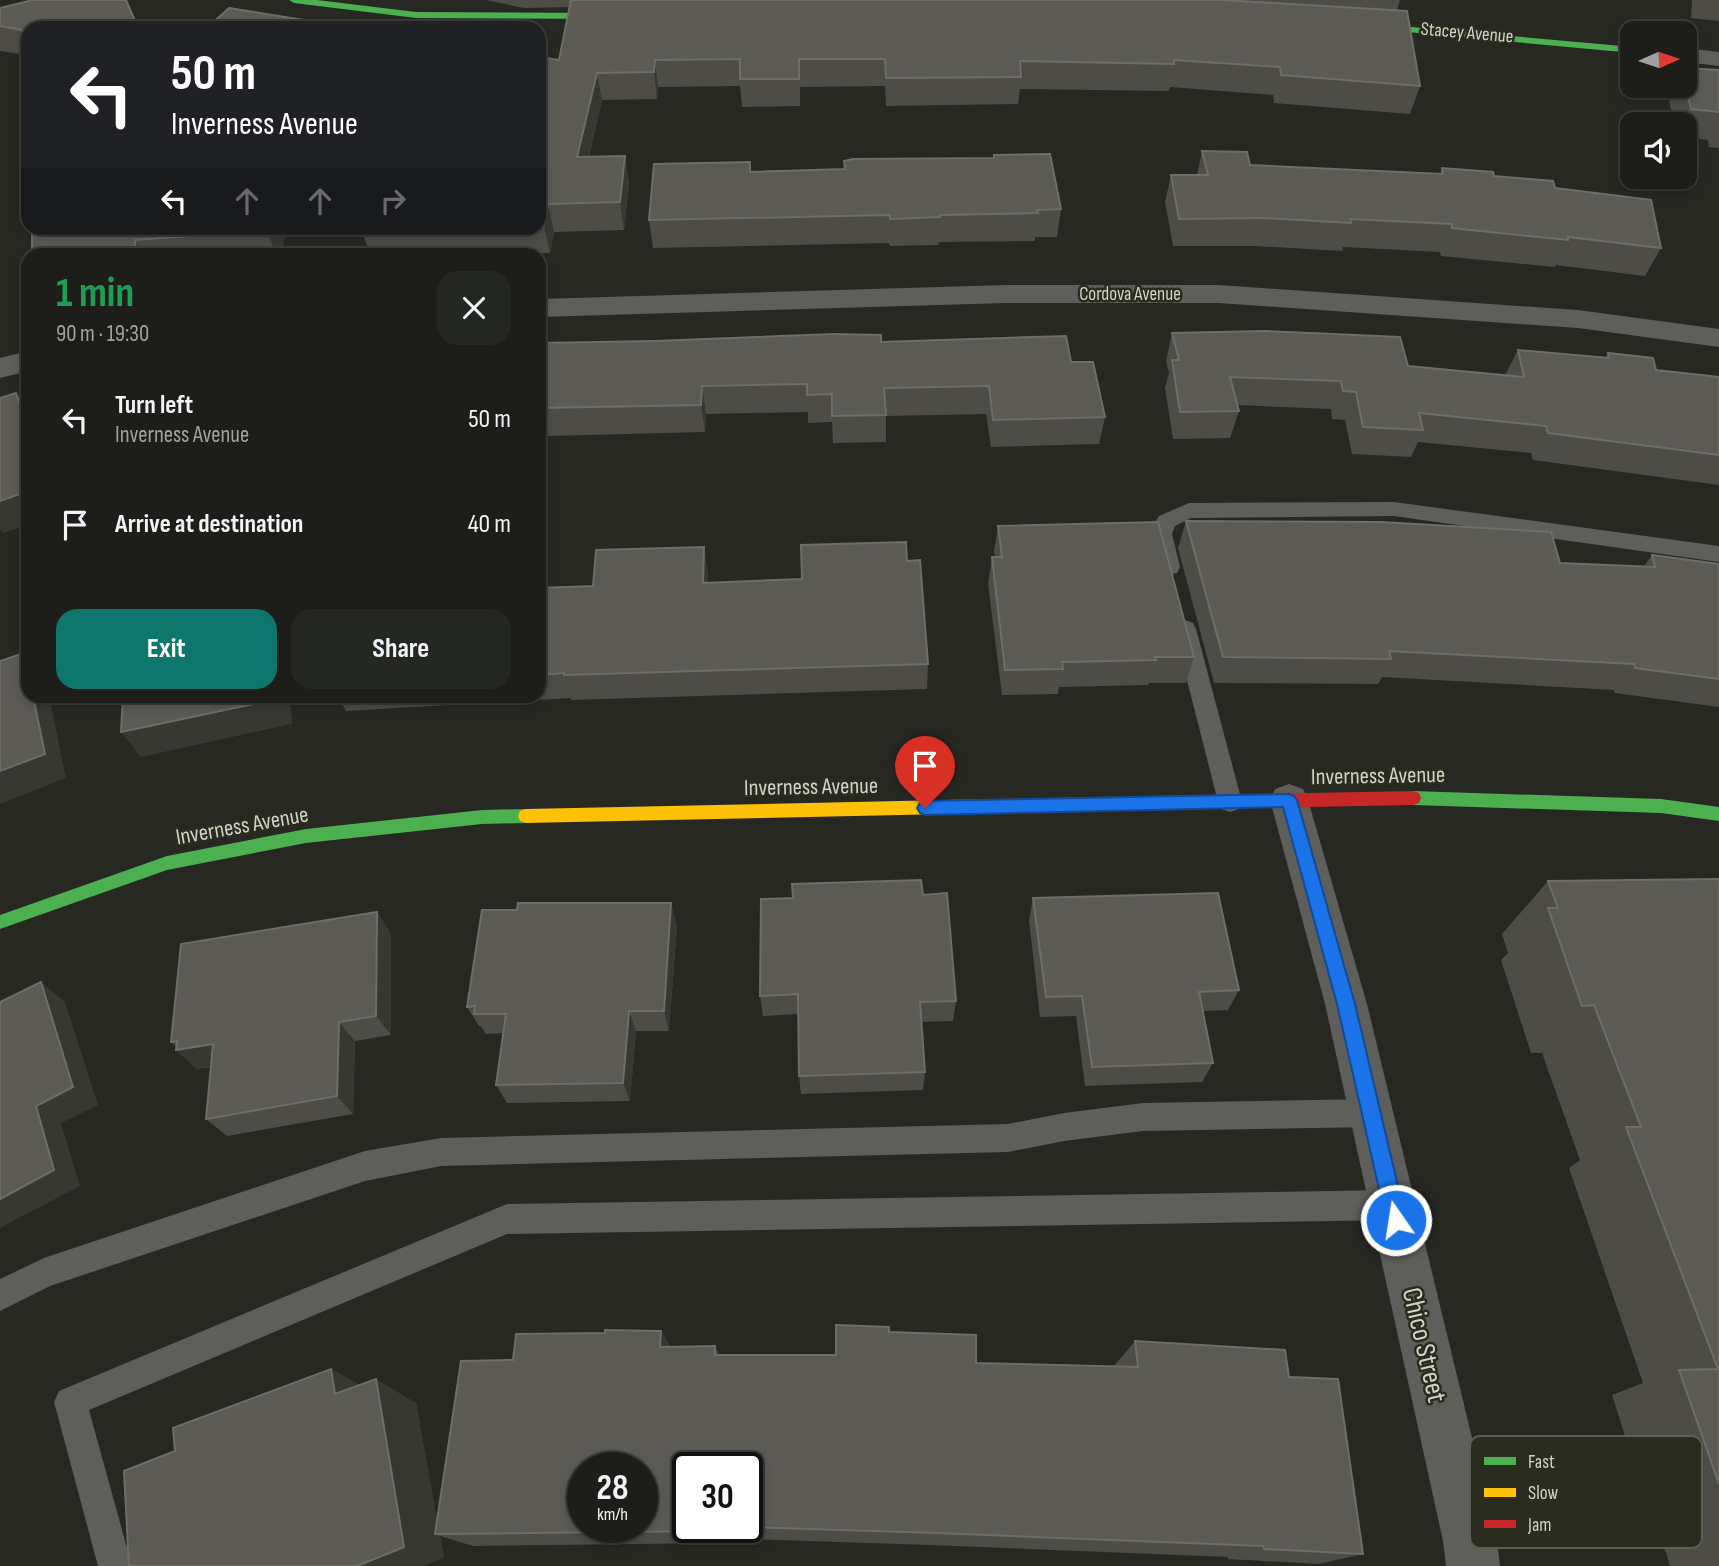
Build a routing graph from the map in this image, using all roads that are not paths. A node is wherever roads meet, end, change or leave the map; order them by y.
1 (294, 0) edge
2 (634, 16) edge
3 (1335, 23) edge
4 (1620, 49) edge
5 (1698, 57) edge
6 (1719, 59) edge
7 (546, 308) edge
8 (1719, 338) edge
9 (21, 363) edge
10 (0, 368) edge
11 (1719, 554) edge
12 (1175, 588) edge
13 (1182, 614) edge
14 (1289, 800) junction
15 (1230, 802) junction
16 (1719, 814) edge
17 (0, 922) edge
18 (1371, 1113) junction
19 (1393, 1205) junction
20 (0, 1296) edge
21 (1470, 1541) edge
22 (1471, 1548) edge
23 (115, 1566) edge
24 (1473, 1566) edge

1 - 2 street
3 - 4 street, Stacey Avenue
5 - 6 street
7 - 8 street, Cordova Avenue
9 - 10 street
11 - 12 lane
13 - 15 lane
14 - 15 street, Inverness Avenue
14 - 16 street, Inverness Avenue
14 - 18 street, Chico Street
15 - 17 street, Inverness Avenue
18 - 19 street, Chico Street
18 - 20 lane
19 - 21 street, Chico Street
19 - 23 lane
22 - 24 street, Chico Street

